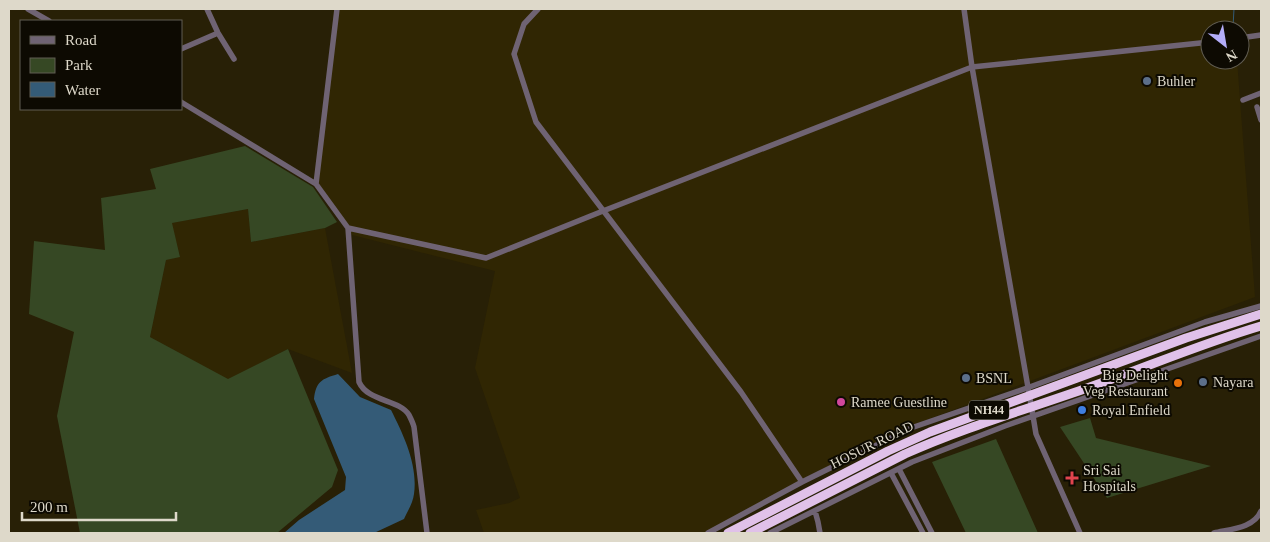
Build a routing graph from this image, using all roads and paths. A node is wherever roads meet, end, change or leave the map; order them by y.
1 (28, 9) edge
2 (207, 9) edge
3 (337, 9) edge
4 (538, 9) edge
5 (964, 9) edge
6 (46, 20) edge
7 (218, 33) junction
8 (1200, 43) edge
9 (182, 48) edge
10 (234, 59) dead end
11 (972, 67) junction
12 (1261, 93) edge
13 (1243, 100) dead end
14 (182, 103) edge
15 (1257, 107) dead end
16 (1261, 120) edge
17 (316, 184) junction
18 (603, 211) junction
19 (348, 228) junction
20 (1261, 306) edge
21 (1261, 314) edge
22 (1261, 326) edge
23 (1261, 336) edge
24 (1028, 391) junction
25 (1031, 406) junction
26 (1036, 415) junction
27 (899, 469) junction
28 (891, 472) junction
29 (802, 482) junction
30 (815, 511) junction
31 (1261, 511) edge
32 (427, 533) edge
33 (708, 533) edge
34 (728, 533) edge
35 (750, 533) edge
36 (770, 533) edge
37 (820, 533) edge
38 (923, 533) edge
39 (932, 533) edge
40 (1080, 533) edge
41 (1214, 533) edge

1 - 6 street
2 - 7 street
3 - 17 street
4 - 18 street
5 - 11 street
7 - 9 street
7 - 10 street
8 - 11 street
11 - 18 street
11 - 24 street
12 - 13 street
14 - 17 street
15 - 16 street
17 - 19 street
18 - 19 street
18 - 29 street
19 - 32 street
20 - 24 street
21 - 24 highway, HOSUR ROAD / NH44
22 - 25 highway, HOSUR ROAD / NH44
23 - 26 street
24 - 25 street
24 - 29 street
24 - 34 highway, HOSUR ROAD / NH44
25 - 26 street
25 - 35 highway, HOSUR ROAD / NH44
26 - 27 street
26 - 40 street
27 - 28 street
27 - 39 street
28 - 30 street
28 - 38 street
29 - 33 street
30 - 36 street
30 - 37 street
31 - 41 street

